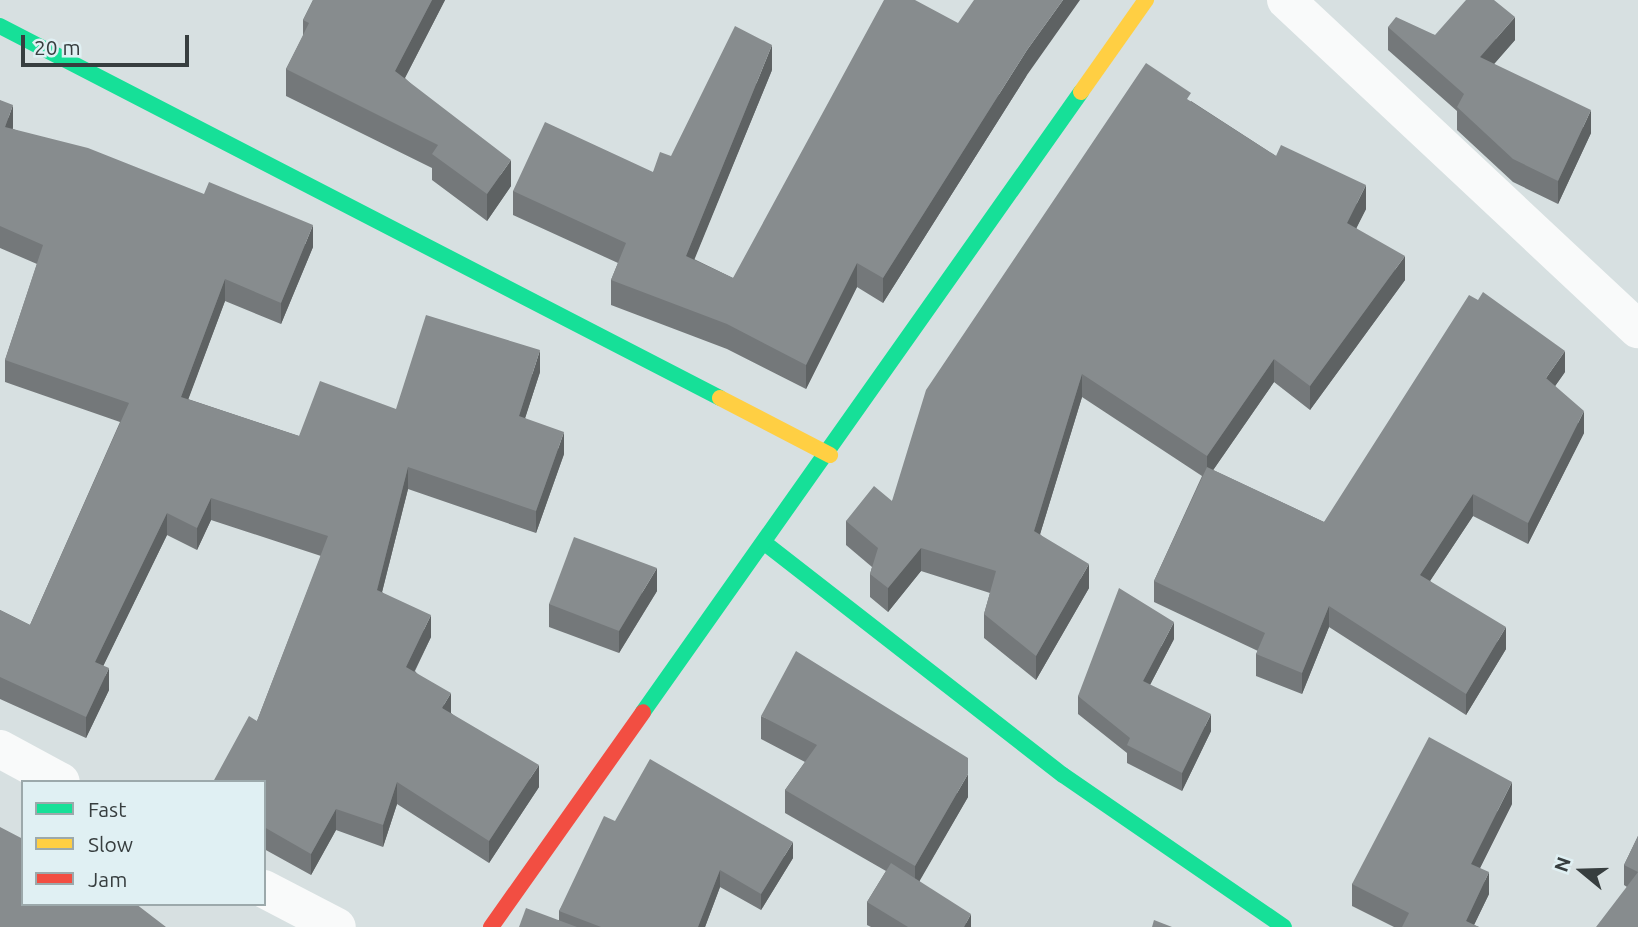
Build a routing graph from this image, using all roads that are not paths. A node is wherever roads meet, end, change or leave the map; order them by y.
1 (1146, 0) edge
2 (1286, 0) edge
3 (0, 26) edge
4 (1638, 329) edge
5 (830, 455) junction
6 (766, 544) junction
7 (0, 750) edge
8 (57, 780) edge
9 (266, 890) edge
10 (337, 927) edge
11 (491, 927) edge
12 (1284, 927) edge

1 - 5 street
2 - 4 street
3 - 5 street
5 - 6 street
6 - 11 street
6 - 12 street
7 - 8 street
9 - 10 street

